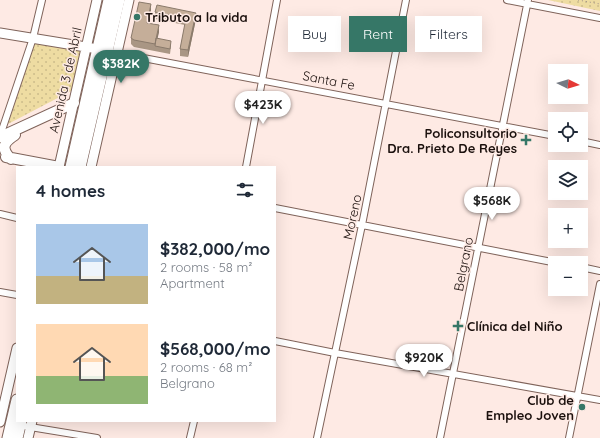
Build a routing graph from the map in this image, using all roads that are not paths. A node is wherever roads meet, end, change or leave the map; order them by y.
1 (42, 0) edge
2 (97, 0) edge
3 (109, 0) edge
4 (119, 0) edge
5 (129, 0) edge
6 (278, 0) edge
7 (406, 0) edge
8 (507, 0) edge
9 (527, 2) edge
10 (600, 18) edge
11 (0, 33) edge
12 (33, 38) junction
13 (86, 47) junction
14 (107, 51) junction
15 (262, 80) junction
16 (74, 103) junction
17 (386, 105) junction
18 (48, 115) junction
19 (502, 126) junction
20 (548, 135) edge
21 (0, 136) edge
22 (588, 142) edge
23 (600, 145) edge
24 (0, 156) edge
25 (11, 159) junction
26 (53, 166) edge
27 (59, 166) edge
28 (70, 166) edge
29 (80, 166) edge
30 (91, 166) edge
31 (246, 166) edge
32 (276, 208) edge
33 (0, 214) edge
34 (16, 218) edge
35 (362, 225) junction
36 (478, 248) junction
37 (548, 261) edge
38 (588, 268) edge
39 (600, 271) edge
40 (600, 284) edge
41 (0, 292) edge
42 (16, 295) edge
43 (276, 341) edge
44 (16, 352) edge
45 (335, 353) junction
46 (453, 374) junction
47 (578, 396) junction
48 (600, 400) edge
49 (0, 422) edge
50 (194, 422) edge
51 (23, 424) edge
52 (8, 438) edge
53 (17, 438) edge
54 (28, 438) edge
55 (97, 438) edge
56 (190, 438) edge
57 (317, 438) edge
58 (440, 438) edge
59 (568, 438) edge

1 - 12 street
2 - 13 main road, Avenida 3 de Abril
3 - 14 highway, Avenida 3 de Abril
4 - 14 highway, Avenida 3 de Abril
5 - 14 main road, Avenida 3 de Abril
6 - 15 street
7 - 17 street, Moreno
8 - 9 street
9 - 10 street
9 - 19 street, Belgrano
11 - 12 main road
12 - 13 main road
12 - 21 street
13 - 14 main road
13 - 16 main road, Avenida 3 de Abril
14 - 15 street, Santa Fe
14 - 28 highway, Avenida 3 de Abril
14 - 29 highway, Avenida 3 de Abril
14 - 30 main road
15 - 17 street, Santa Fe
15 - 31 street
16 - 18 main road
16 - 27 main road, Avenida 3 de Abril
17 - 19 street, Santa Fe
17 - 35 street, Moreno
18 - 21 main road
18 - 25 main road
19 - 20 street, Santa Fe
19 - 36 street, Belgrano
22 - 23 street
24 - 25 main road
25 - 26 main road
32 - 35 street
33 - 34 street
35 - 36 street
35 - 45 street, Moreno
36 - 37 street
36 - 46 street, Belgrano
38 - 39 street
40 - 47 street
41 - 42 street
43 - 45 street
44 - 49 main road
45 - 46 street
45 - 57 street, Moreno
46 - 47 street
46 - 58 street, Belgrano
47 - 48 street
47 - 59 street
49 - 51 street
50 - 56 street
51 - 52 highway
51 - 53 highway
51 - 54 main road
51 - 55 street

